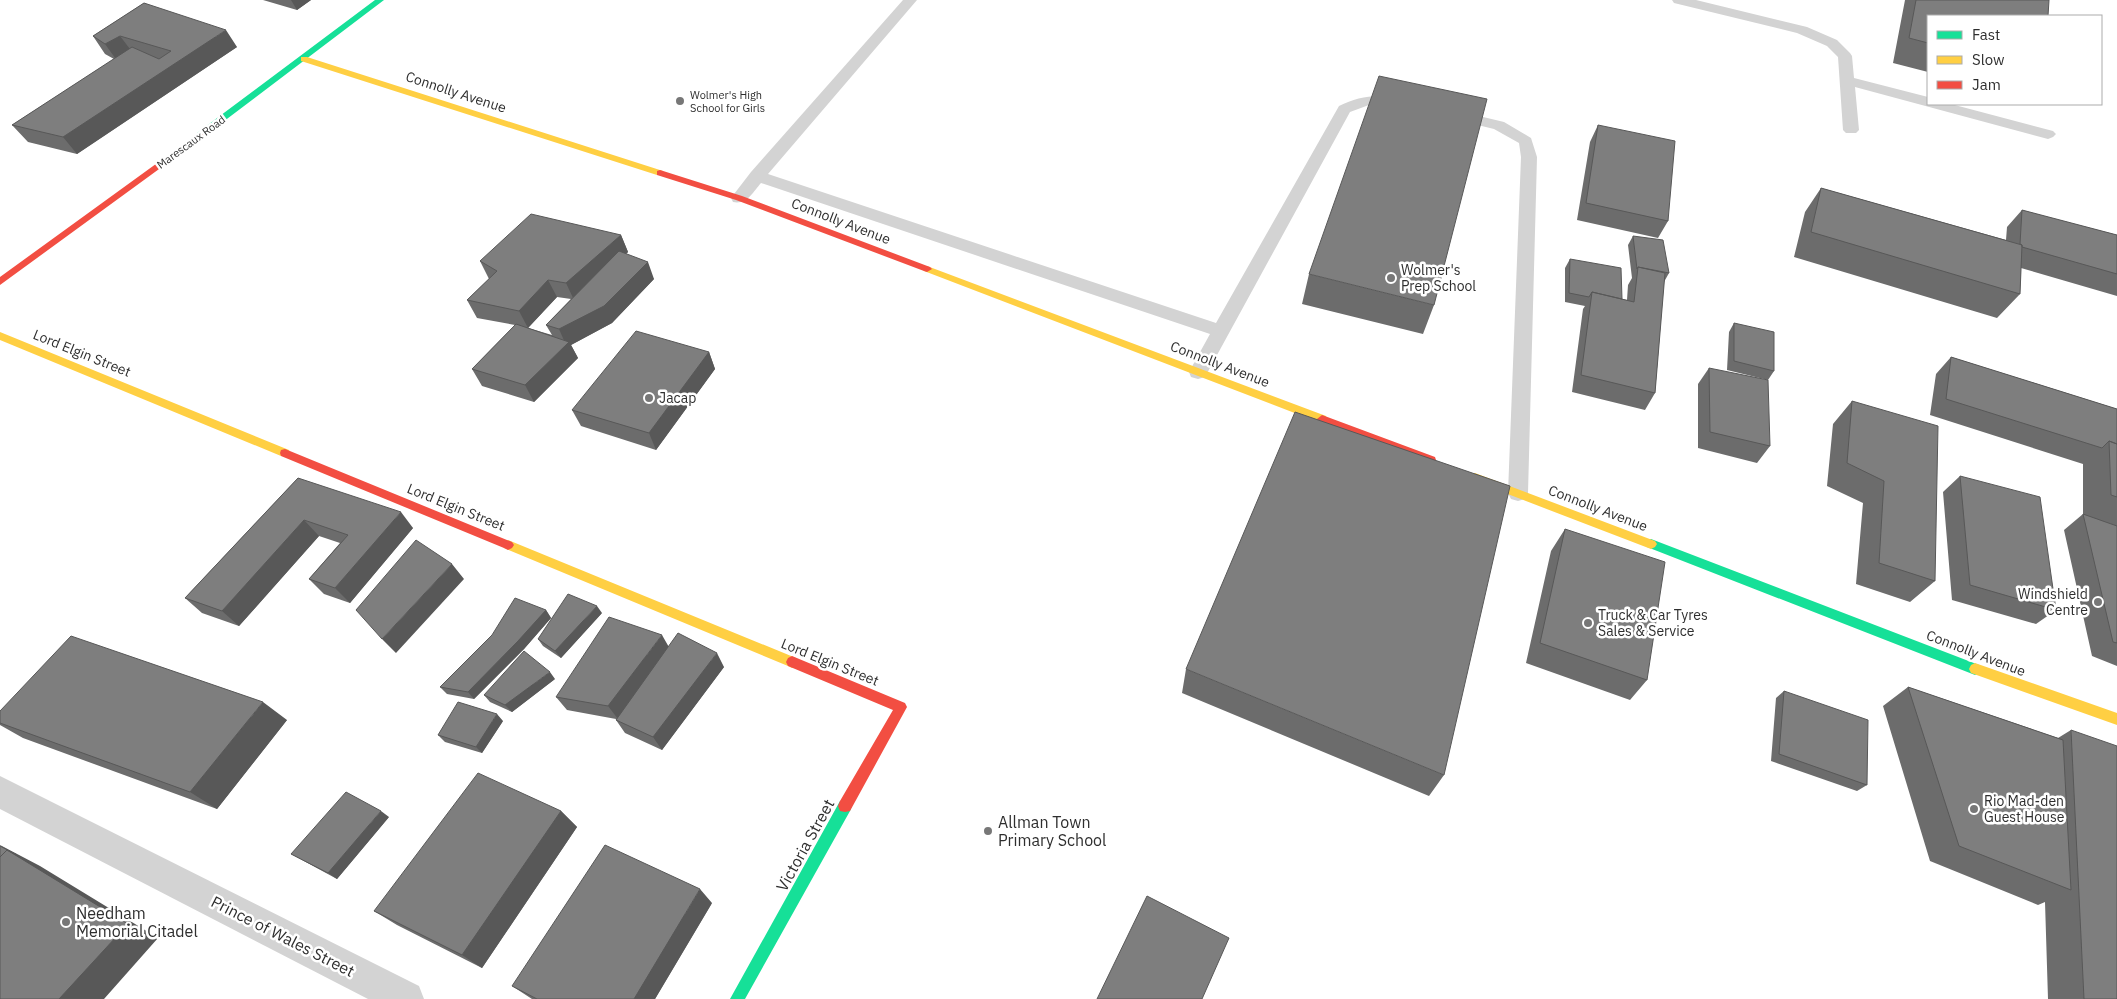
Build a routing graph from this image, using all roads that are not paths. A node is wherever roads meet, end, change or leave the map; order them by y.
1 (380, 0) edge
2 (910, 0) edge
3 (1679, 0) edge
4 (304, 59) junction
5 (1848, 81) junction
6 (1927, 102) edge
7 (1938, 105) edge
8 (1415, 107) edge
9 (1434, 111) edge
10 (1851, 130) dead end
11 (2048, 134) dead end
12 (757, 176) junction
13 (739, 198) junction
14 (0, 282) edge
15 (1221, 331) junction
16 (0, 336) edge
17 (1198, 372) junction
18 (1445, 465) edge
19 (1463, 472) edge
20 (1518, 493) junction
21 (900, 707) joint
22 (2117, 719) edge
23 (0, 792) edge
24 (406, 999) edge
25 (737, 999) edge

1 - 4 street, Marescaux Road
2 - 12 lane
3 - 5 lane
4 - 13 street, Connolly Avenue
4 - 14 street, Marescaux Road
5 - 6 lane
5 - 10 lane
7 - 11 lane
8 - 15 lane
9 - 20 lane
12 - 13 lane
12 - 15 lane
13 - 17 street, Connolly Avenue
15 - 17 lane
16 - 21 street, Lord Elgin Street
17 - 18 street, Connolly Avenue
19 - 20 street, Connolly Avenue
20 - 22 street, Connolly Avenue
21 - 25 street, Victoria Street
23 - 24 street, Prince of Wales Street

